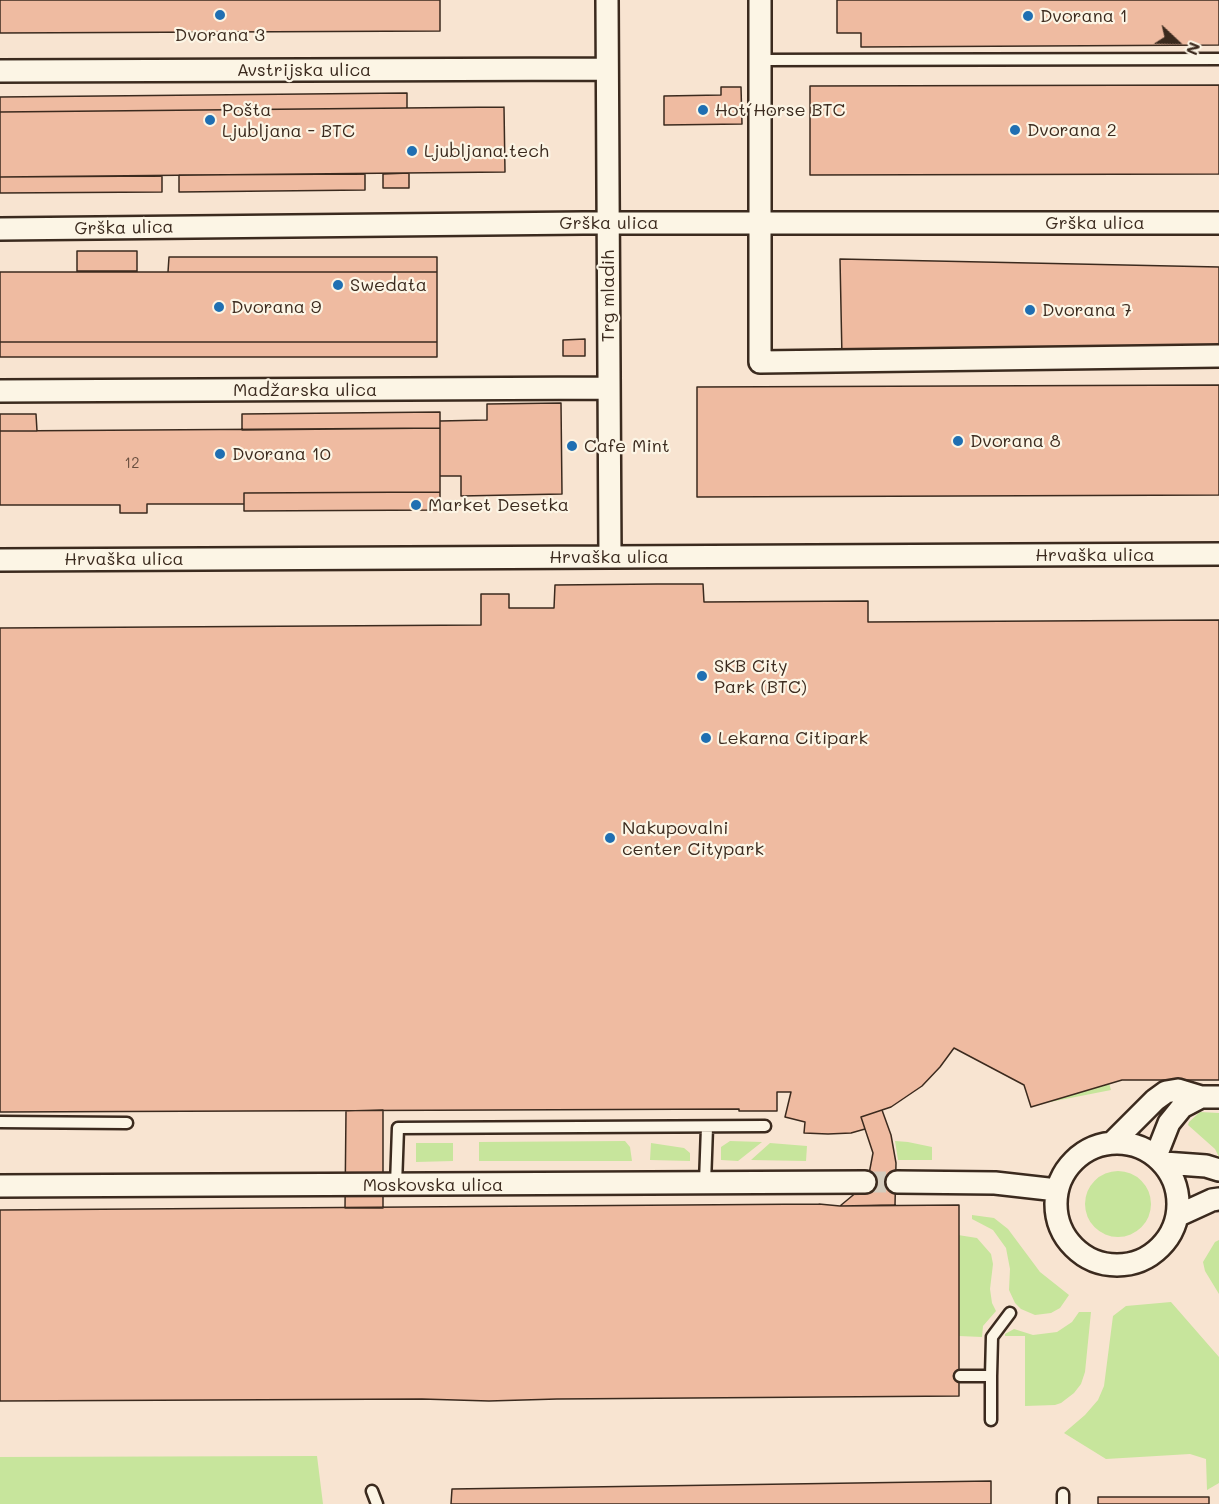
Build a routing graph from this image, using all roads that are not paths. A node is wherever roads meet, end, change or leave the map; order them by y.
1 (607, 0) edge
2 (760, 0) edge
3 (1219, 59) edge
4 (760, 60) junction
5 (607, 69) junction
6 (0, 71) edge
7 (608, 223) junction
8 (759, 223) junction
9 (1219, 223) edge
10 (0, 229) edge
11 (1219, 356) edge
12 (609, 388) junction
13 (0, 391) edge
14 (1219, 554) edge
15 (610, 557) junction
16 (0, 560) edge
17 (1210, 1097) edge
18 (0, 1122) edge
19 (128, 1123) dead end
20 (707, 1126) junction
21 (765, 1126) dead end
22 (1112, 1143) junction
23 (1160, 1159) junction
24 (1219, 1170) edge
25 (865, 1182) tunnel mouth
26 (897, 1182) tunnel mouth
27 (705, 1183) junction
28 (396, 1185) junction
29 (0, 1186) edge
30 (1057, 1190) junction
31 (1219, 1199) edge
32 (1177, 1216) junction
33 (1010, 1313) dead end
34 (960, 1376) dead end
35 (991, 1376) junction
36 (991, 1420) dead end
37 (372, 1491) dead end
38 (377, 1504) edge

1 - 5 street, Trg mladih
2 - 4 street
3 - 4 lane
4 - 8 street
5 - 6 street, Avstrijska ulica
5 - 7 street, Trg mladih
7 - 8 street, Grška ulica
7 - 10 street, Grška ulica
7 - 12 street, Trg mladih
8 - 9 street, Grška ulica
8 - 11 street
12 - 13 street, Madžarska ulica
12 - 15 street, Trg mladih
14 - 15 street, Hrvaška ulica
15 - 16 street, Hrvaška ulica
17 - 22 street
17 - 23 street
18 - 19 lane
20 - 21 lane
20 - 27 lane
20 - 28 lane
22 - 23 street
22 - 30 street
23 - 24 street
23 - 32 street
25 - 27 street, Moskovska ulica
26 - 30 street
27 - 28 street, Moskovska ulica
28 - 29 street, Moskovska ulica
30 - 32 street
31 - 32 street
33 - 35 lane
34 - 35 lane
35 - 36 lane
37 - 38 lane

